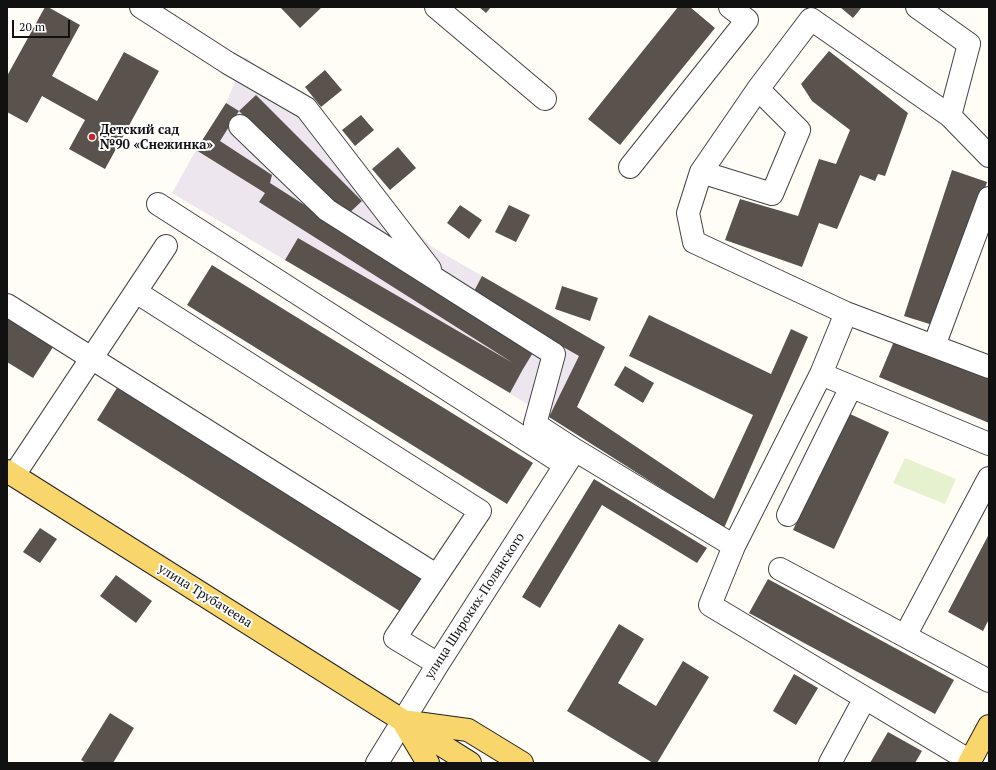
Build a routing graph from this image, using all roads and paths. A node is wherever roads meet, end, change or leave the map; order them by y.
1 (141, 7) edge
2 (436, 7) edge
3 (730, 7) edge
4 (916, 7) edge
5 (758, 89) junction
6 (545, 99) dead end
7 (950, 116) junction
8 (240, 126) dead end
9 (989, 156) edge
10 (630, 167) dead end
11 (700, 172) junction
12 (989, 200) edge
13 (158, 204) dead end
14 (166, 246) dead end
15 (440, 282) junction
16 (136, 292) junction
17 (7, 304) edge
18 (846, 314) junction
19 (934, 346) junction
20 (92, 358) junction
21 (989, 367) edge
22 (821, 374) junction
23 (851, 387) junction
24 (989, 444) edge
25 (570, 457) junction
26 (10, 473) edge
27 (989, 478) edge
28 (788, 515) dead end
29 (734, 546) junction
30 (780, 569) dead end
31 (436, 575) junction
32 (905, 636) junction
33 (438, 664) junction
34 (989, 681) edge
35 (865, 698) junction
36 (402, 721) junction
37 (989, 726) edge
38 (969, 762) edge
39 (377, 763) edge
40 (428, 763) edge
41 (470, 763) edge
42 (522, 763) edge
43 (830, 763) edge

1 - 15 street
2 - 6 street
3 - 10 street
4 - 7 street
5 - 7 street
5 - 11 street
5 - 11 street
7 - 9 street
8 - 15 street
11 - 18 street
12 - 19 street
13 - 25 street
14 - 16 street
15 - 25 street
16 - 20 street
16 - 31 street
17 - 20 street
18 - 19 street
18 - 22 street
19 - 21 street
20 - 26 street
20 - 31 street
22 - 23 street
22 - 29 street
23 - 24 street
23 - 28 street
25 - 29 street
25 - 33 street, улица Широких-Полянского
26 - 36 main road, улица Трубачеева
27 - 32 street
29 - 35 street
30 - 32 street
31 - 33 street
32 - 34 street
33 - 36 street, улица Широких-Полянского
35 - 38 street
35 - 43 street
36 - 39 street, улица Широких-Полянского
36 - 40 main road, улица Трубачеева
36 - 41 main road, улица Трубачеева
36 - 42 main road, улица Трубачеева
37 - 38 main road

